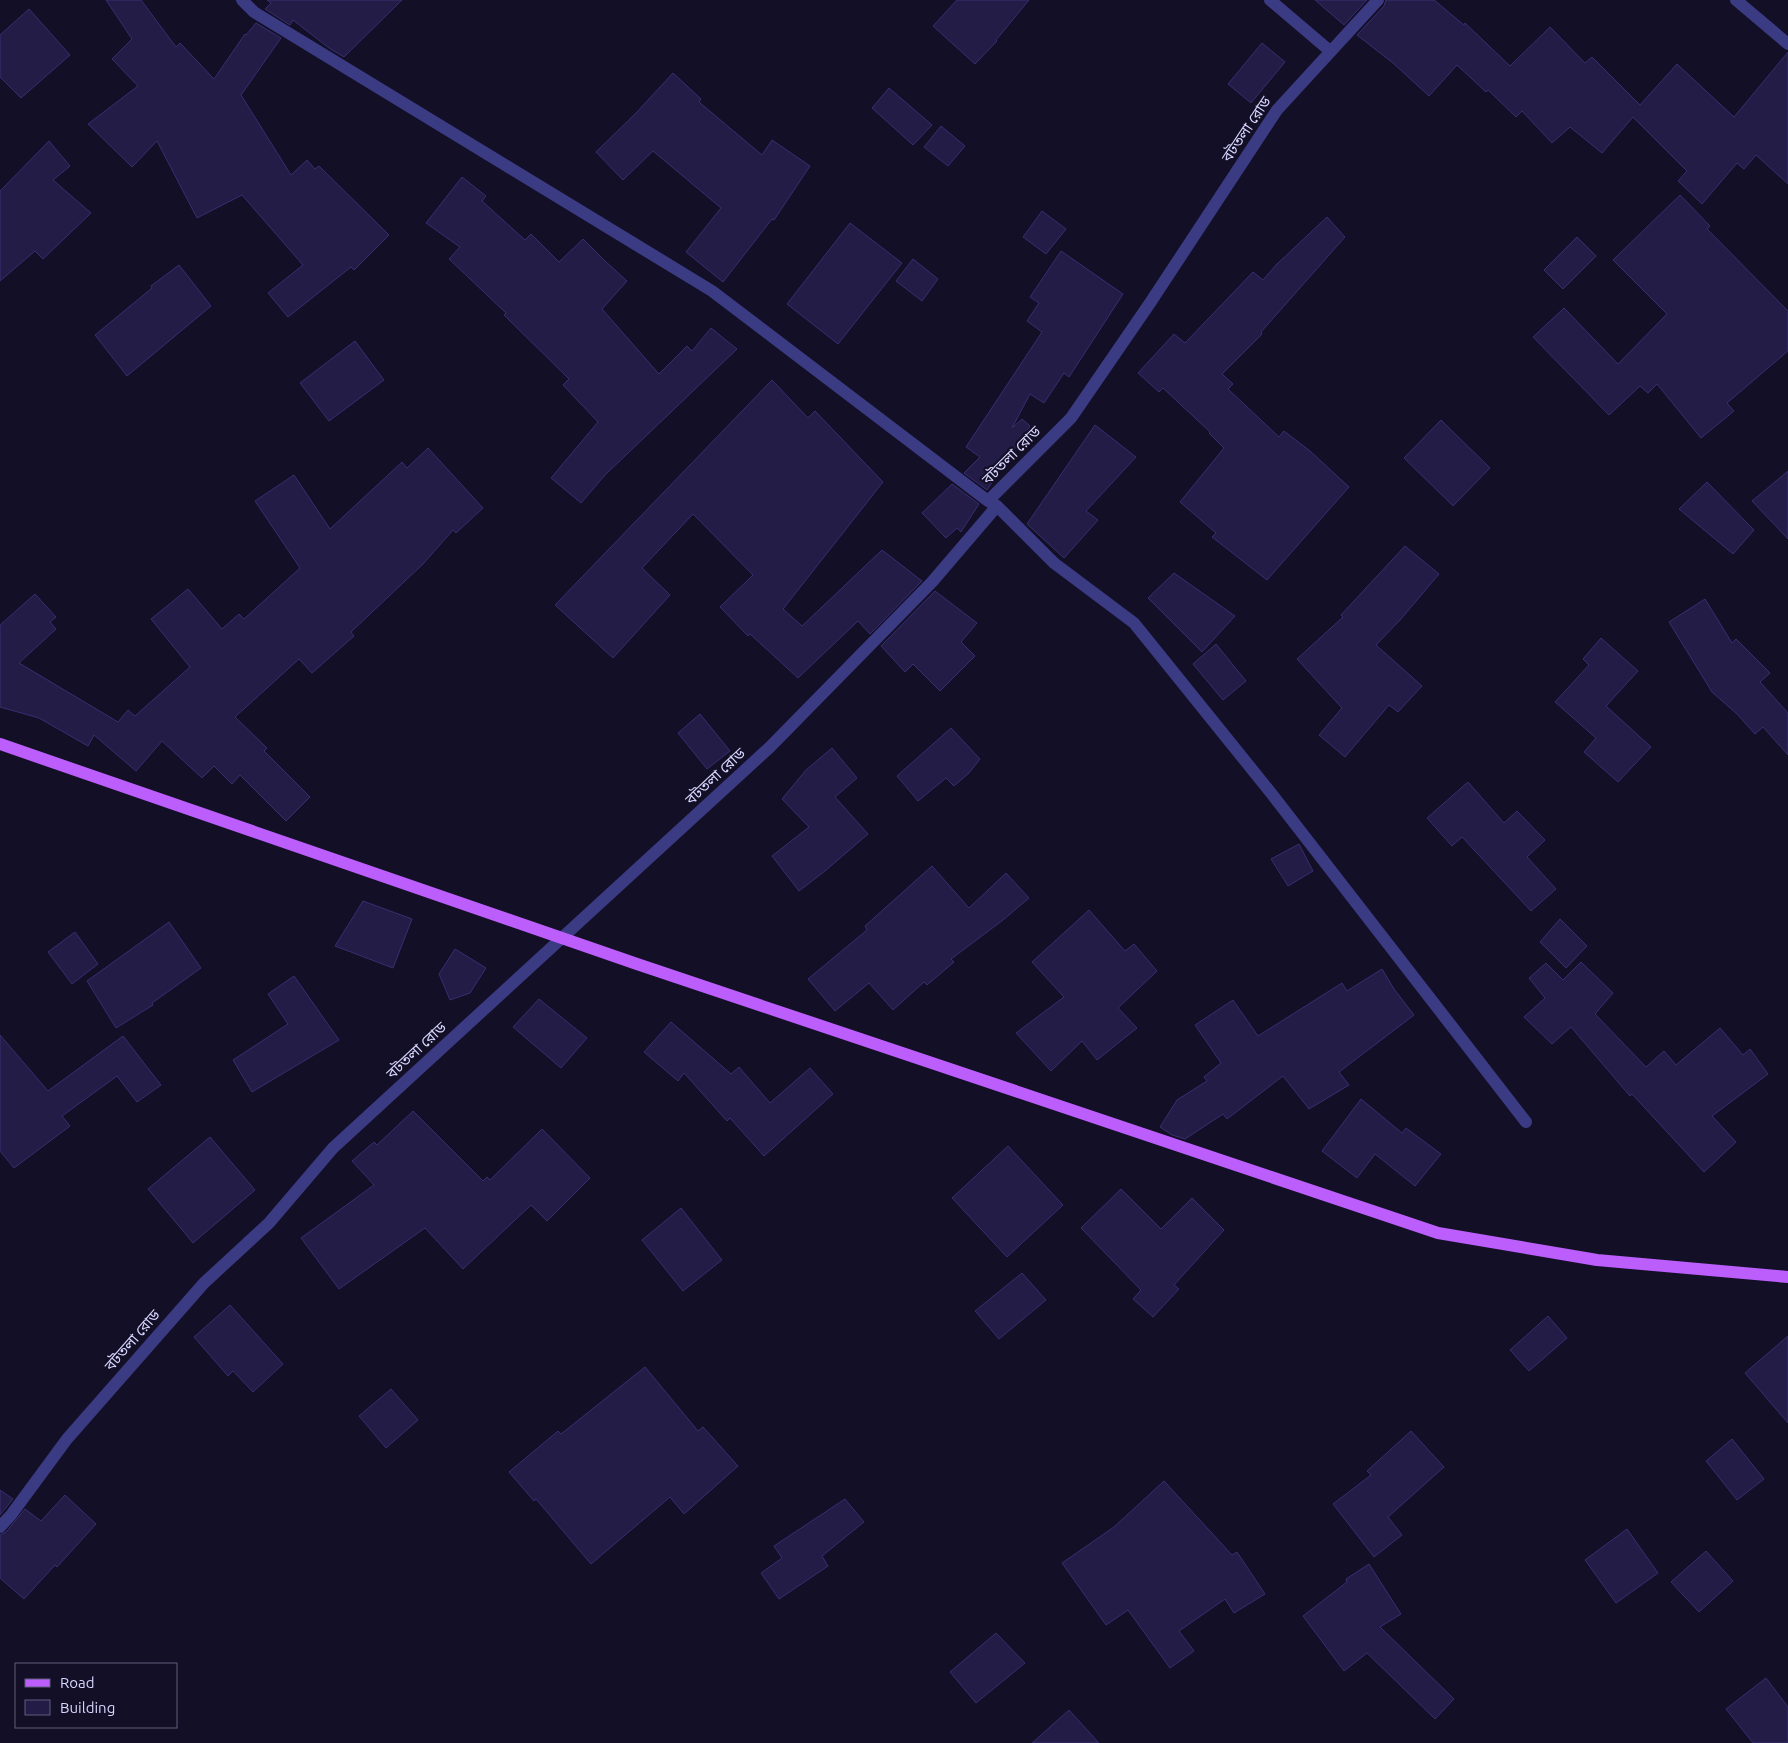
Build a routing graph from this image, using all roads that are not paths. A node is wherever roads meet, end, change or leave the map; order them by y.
1 (242, 0) edge
2 (1270, 0) edge
3 (1378, 0) edge
4 (1736, 0) edge
5 (1788, 44) edge
6 (1330, 51) junction
7 (992, 503) junction
8 (0, 744) edge
9 (562, 938) junction
10 (1526, 1122) dead end
11 (1788, 1277) edge
12 (0, 1526) edge

1 - 7 street
2 - 6 street
3 - 6 street, বটতলা রোড
4 - 5 street
6 - 7 street, বটতলা রোড
7 - 9 street, বটতলা রোড
7 - 10 street
8 - 9 main road
9 - 11 main road
9 - 12 street, বটতলা রোড

